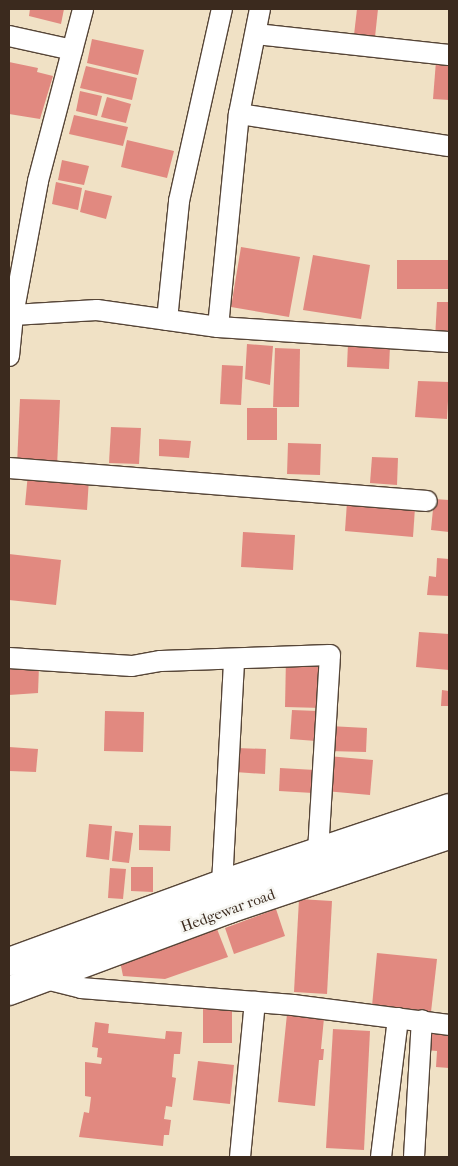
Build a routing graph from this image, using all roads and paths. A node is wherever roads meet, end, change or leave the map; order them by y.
1 (83, 9) edge
2 (222, 9) edge
3 (260, 9) edge
4 (256, 34) junction
5 (9, 36) edge
6 (72, 50) junction
7 (449, 55) edge
8 (240, 114) junction
9 (449, 146) edge
10 (13, 314) junction
11 (167, 320) junction
12 (218, 327) junction
13 (449, 342) edge
14 (9, 344) edge
15 (9, 468) edge
16 (427, 501) dead end
17 (9, 658) edge
18 (234, 659) junction
19 (449, 808) edge
20 (449, 835) edge
21 (318, 852) junction
22 (225, 897) junction
23 (34, 951) junction
24 (9, 962) edge
25 (46, 979) junction
26 (9, 991) edge
27 (255, 1002) junction
28 (398, 1018) junction
29 (422, 1020) junction
30 (449, 1025) edge
31 (240, 1157) edge
32 (381, 1157) edge
33 (414, 1157) edge

1 - 6 street
2 - 11 street
3 - 4 street
4 - 7 street
4 - 8 street
5 - 6 street
6 - 10 street
8 - 9 street
8 - 12 street
10 - 11 street
10 - 14 street
11 - 12 street
12 - 13 street
15 - 16 street
17 - 18 street
18 - 21 street
18 - 22 street
19 - 21 main road, Hedgewar road
20 - 22 main road, Hedgewar road
21 - 22 main road, Hedgewar road
22 - 23 main road, Hedgewar road
22 - 25 main road, Hedgewar road
23 - 24 main road, Hedgewar road
23 - 25 street
25 - 26 main road, Hedgewar road
25 - 27 street
27 - 28 street
27 - 31 street
28 - 29 street
28 - 32 street
29 - 30 street
29 - 33 street

